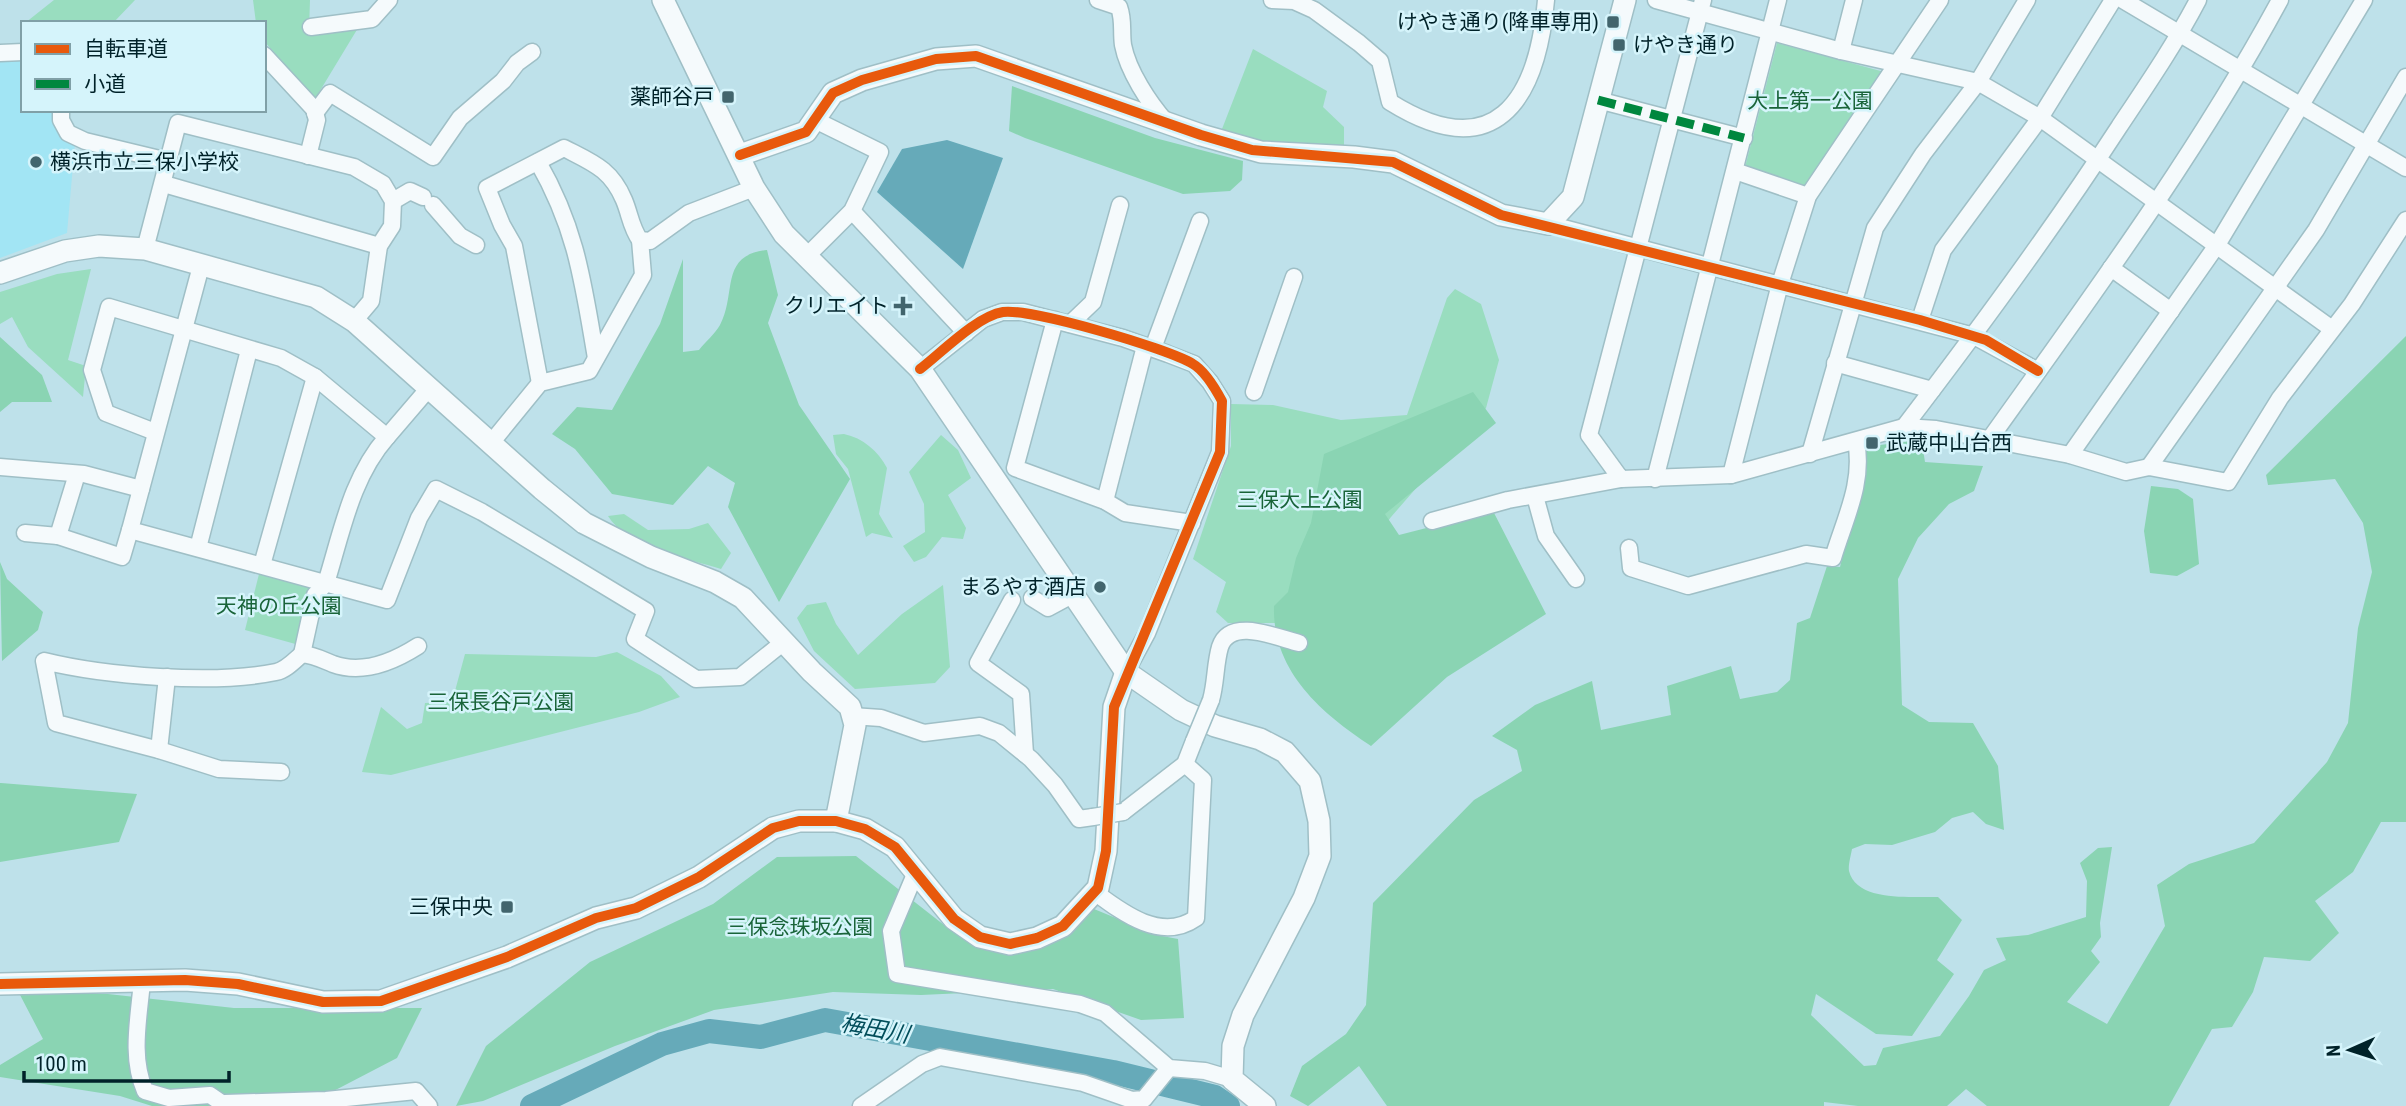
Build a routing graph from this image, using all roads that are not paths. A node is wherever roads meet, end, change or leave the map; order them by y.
1 (389, 0) edge
2 (663, 0) edge
3 (1098, 0) edge
4 (1272, 0) edge
5 (1546, 0) edge
6 (1625, 0) edge
7 (1656, 0) edge
8 (1778, 0) edge
9 (1854, 0) edge
10 (1940, 0) edge
11 (2027, 0) edge
12 (2113, 0) edge
13 (2123, 0) edge
14 (2199, 0) edge
15 (2280, 0) edge
16 (2364, 0) edge
17 (1702, 6) edge
18 (311, 27) dead end
19 (1770, 33) junction
20 (2180, 34) junction
21 (1841, 51) junction
22 (21, 52) edge
23 (532, 52) dead end
24 (0, 53) edge
25 (266, 57) edge
26 (1899, 63) junction
27 (2242, 72) junction
28 (2406, 77) edge
29 (1978, 82) junction
30 (1598, 100) junction
31 (2301, 108) junction
32 (61, 112) edge
33 (315, 113) junction
34 (180, 117) edge
35 (1673, 118) junction
36 (2040, 118) junction
37 (815, 120) junction
38 (1166, 122) junction
39 (1744, 138) junction
40 (2366, 146) junction
41 (740, 155) junction
42 (308, 156) junction
43 (168, 161) junction
44 (2097, 161) junction
45 (538, 162) junction
46 (2406, 168) edge
47 (1735, 171) junction
48 (164, 184) junction
49 (754, 188) junction
50 (1808, 196) junction
51 (393, 201) junction
52 (2157, 203) junction
53 (1120, 205) dead end
54 (852, 211) junction
55 (2406, 219) edge
56 (1200, 221) dead end
57 (1548, 224) junction
58 (640, 240) junction
59 (477, 245) dead end
60 (2217, 245) junction
61 (379, 246) junction
62 (1640, 248) junction
63 (145, 249) junction
64 (806, 257) junction
65 (201, 266) junction
66 (1709, 266) junction
67 (2111, 268) junction
68 (0, 273) edge
69 (1294, 277) dead end
70 (1780, 284) junction
71 (2276, 289) junction
72 (1850, 304) junction
73 (2171, 311) junction
74 (1920, 320) junction
75 (354, 321) junction
76 (1063, 322) junction
77 (2332, 329) junction
78 (185, 331) junction
79 (966, 333) junction
80 (1974, 336) junction
81 (1149, 347) junction
82 (249, 350) junction
83 (596, 358) junction
84 (1835, 363) junction
85 (920, 369) junction
86 (2038, 371) junction
87 (315, 377) junction
88 (540, 383) junction
89 (429, 388) junction
90 (1933, 390) junction
91 (1254, 392) dead end
92 (1904, 427) junction
93 (155, 432) junction
94 (387, 437) junction
95 (1989, 440) junction
96 (1856, 441) junction
97 (491, 443) junction
98 (1811, 454) junction
99 (2070, 455) junction
100 (0, 467) edge
101 (2150, 467) junction
102 (77, 474) junction
103 (1731, 475) junction
104 (1655, 479) junction
105 (1620, 480) junction
106 (141, 489) junction
107 (1535, 495) junction
108 (1105, 500) junction
109 (1432, 521) dead end
110 (1192, 523) junction
111 (130, 530) junction
112 (25, 533) dead end
113 (58, 536) junction
114 (198, 548) junction
115 (1629, 548) dead end
116 (262, 565) junction
117 (1576, 579) dead end
118 (326, 583) junction
119 (1073, 594) junction
120 (1032, 598) dead end
121 (1012, 600) dead end
122 (785, 641) junction
123 (1300, 643) dead end
124 (418, 646) dead end
125 (302, 653) junction
126 (1126, 672) junction
127 (167, 677) junction
128 (852, 716) junction
129 (159, 750) junction
130 (1025, 754) junction
131 (1185, 764) junction
132 (281, 772) dead end
133 (836, 821) junction
134 (916, 872) junction
135 (1096, 893) junction
136 (142, 981) junction
137 (0, 984) edge
138 (1169, 1068) junction
139 (1232, 1079) junction
140 (225, 1104) edge
141 (429, 1106) edge
142 (861, 1106) edge
143 (1265, 1106) edge

1 - 18 street
2 - 41 street
3 - 38 street
4 - 5 street
6 - 30 street
7 - 17 street
8 - 19 street
9 - 21 street
10 - 26 street
11 - 29 street
12 - 36 street
13 - 20 street
14 - 20 street
15 - 27 street
16 - 31 street
17 - 19 street
17 - 35 street
19 - 21 street
19 - 39 street
20 - 27 street
20 - 44 street
21 - 26 street
22 - 24 street
23 - 33 street
25 - 33 street
26 - 29 street
26 - 50 street
27 - 31 street
27 - 52 street
28 - 40 street
29 - 36 street
29 - 72 street
30 - 35 street
30 - 57 street
31 - 40 street
31 - 60 street
32 - 43 street
33 - 42 street
34 - 42 street
34 - 43 street
35 - 39 street
35 - 62 street
36 - 44 street
36 - 74 street
37 - 38 street
37 - 41 street
37 - 54 street
38 - 57 street
39 - 47 street
40 - 46 street
40 - 71 street
41 - 49 street
42 - 51 street
43 - 48 street
44 - 52 street
44 - 80 street
45 - 58 street
45 - 83 street
45 - 88 street
47 - 50 street
47 - 66 street
48 - 61 street
48 - 63 street
49 - 58 street
49 - 64 street
50 - 70 street
51 - 59 street
51 - 61 street
52 - 60 street
52 - 67 street
53 - 76 street
54 - 64 street
54 - 79 street
55 - 77 street
56 - 81 street
57 - 62 street
58 - 83 street
60 - 71 street
60 - 73 street
61 - 75 street
62 - 66 street
62 - 105 street
63 - 65 street
63 - 68 street
64 - 85 street
65 - 75 street
65 - 78 street
66 - 70 street
66 - 104 street
67 - 73 street
67 - 86 street
69 - 91 street
70 - 72 street
70 - 103 street
71 - 77 street
71 - 101 street
72 - 74 street
72 - 84 street
73 - 99 street
74 - 80 street
75 - 89 street
76 - 79 street
76 - 81 street
76 - 108 street
77 - 101 street
78 - 82 street
78 - 93 street
78 - 93 street
79 - 85 street
80 - 86 street
80 - 90 street
81 - 108 street
81 - 110 street
82 - 87 street
82 - 114 street
83 - 88 street
84 - 90 street
84 - 98 street
85 - 119 street
86 - 95 street
87 - 94 street
87 - 116 street
88 - 97 street
89 - 94 street
89 - 97 street
90 - 92 street
92 - 95 street
92 - 96 street
93 - 106 street
94 - 118 street
95 - 99 street
96 - 98 street
96 - 115 street
97 - 122 street
98 - 103 street
99 - 101 street
100 - 102 street
102 - 106 street
102 - 113 street
103 - 104 street
104 - 105 street
105 - 107 street
106 - 111 street
107 - 109 street
107 - 117 street
108 - 110 street
110 - 126 street
111 - 113 street
111 - 114 street
112 - 113 street
114 - 116 street
116 - 118 street
118 - 122 street
118 - 125 street
119 - 120 street
119 - 126 street
121 - 130 street
122 - 128 street
123 - 131 street, bridge
124 - 125 street
125 - 127 street
126 - 135 street
126 - 139 street
127 - 129 street
127 - 129 street
128 - 130 street
128 - 133 street
129 - 132 street
130 - 131 street, bridge
131 - 135 street
133 - 134 street
133 - 136 street
134 - 135 street
134 - 138 street
136 - 137 street
136 - 140 street
138 - 139 street
138 - 142 street
139 - 143 street
140 - 141 street

